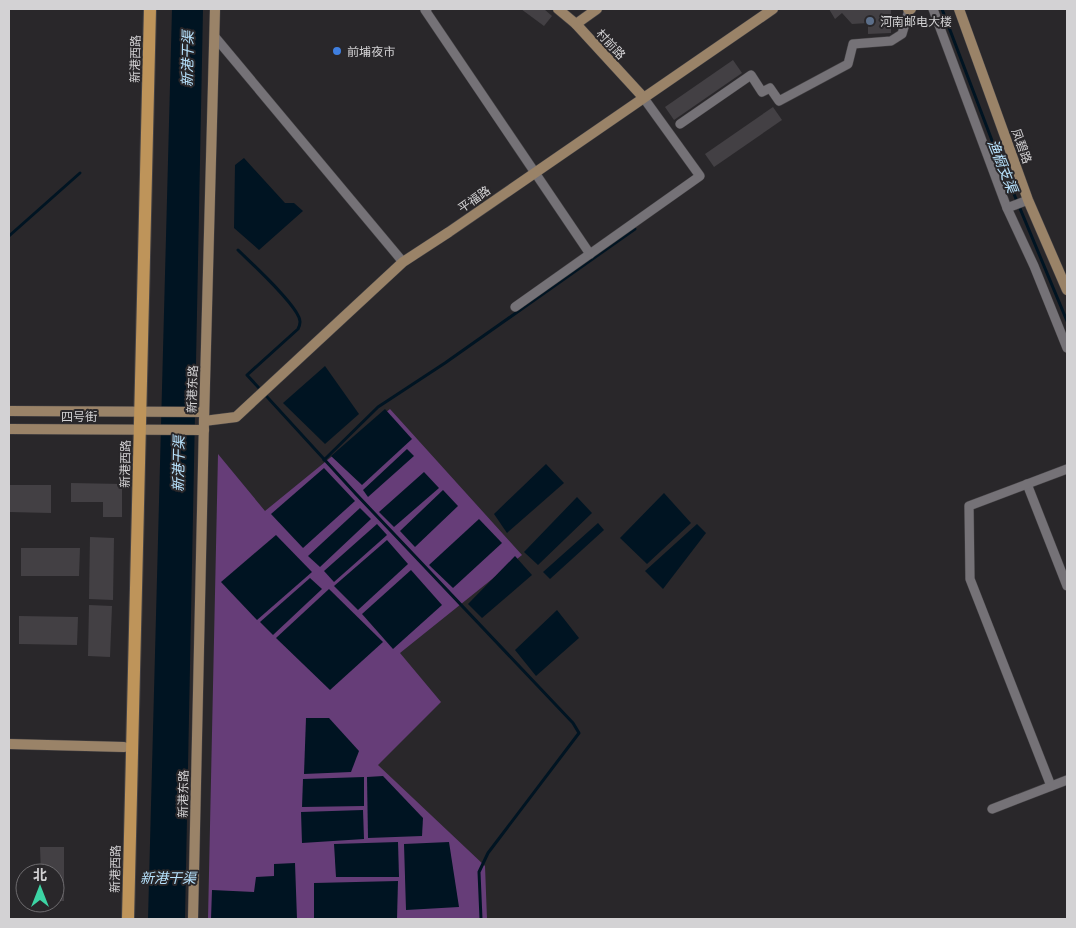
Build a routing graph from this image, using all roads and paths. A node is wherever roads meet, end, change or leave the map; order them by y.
1 (150, 9) edge
2 (215, 9) edge
3 (427, 9) edge
4 (558, 9) edge
5 (597, 9) edge
6 (773, 9) edge
7 (910, 9) edge
8 (933, 9) edge
9 (960, 9) edge
10 (576, 24) junction
11 (215, 37) junction
12 (643, 97) junction
13 (680, 124) dead end
14 (534, 172) junction
15 (1028, 200) junction
16 (1007, 208) junction
17 (590, 254) junction
18 (403, 262) junction
19 (1067, 290) edge
20 (515, 307) dead end
21 (1067, 348) edge
22 (9, 411) edge
23 (204, 421) junction
24 (9, 428) edge
25 (1067, 469) edge
26 (1027, 484) junction
27 (1067, 586) edge
28 (9, 744) edge
29 (124, 747) dead end
30 (1067, 780) edge
31 (1051, 786) junction
32 (992, 809) dead end
33 (128, 919) edge
34 (193, 919) edge

1 - 33 main road, 新港西路
2 - 11 main road, 新港东路
3 - 14 street
4 - 10 main road, 村前路
5 - 10 main road
6 - 12 main road, 平福路
7 - 13 street
8 - 16 street
9 - 15 main road, 凤碧路
10 - 12 main road, 村前路
11 - 18 street
11 - 23 main road, 新港东路
12 - 14 main road, 平福路
12 - 17 street
14 - 17 street
14 - 18 main road, 平福路
15 - 16 street
15 - 19 main road, 凤碧路
16 - 21 street
17 - 20 street
18 - 23 main road, 平福路
22 - 23 main road, 四号街
23 - 24 main road, 四号街
23 - 34 main road, 新港东路
25 - 26 street
26 - 27 street
26 - 31 street
28 - 29 main road
30 - 31 street
31 - 32 street

